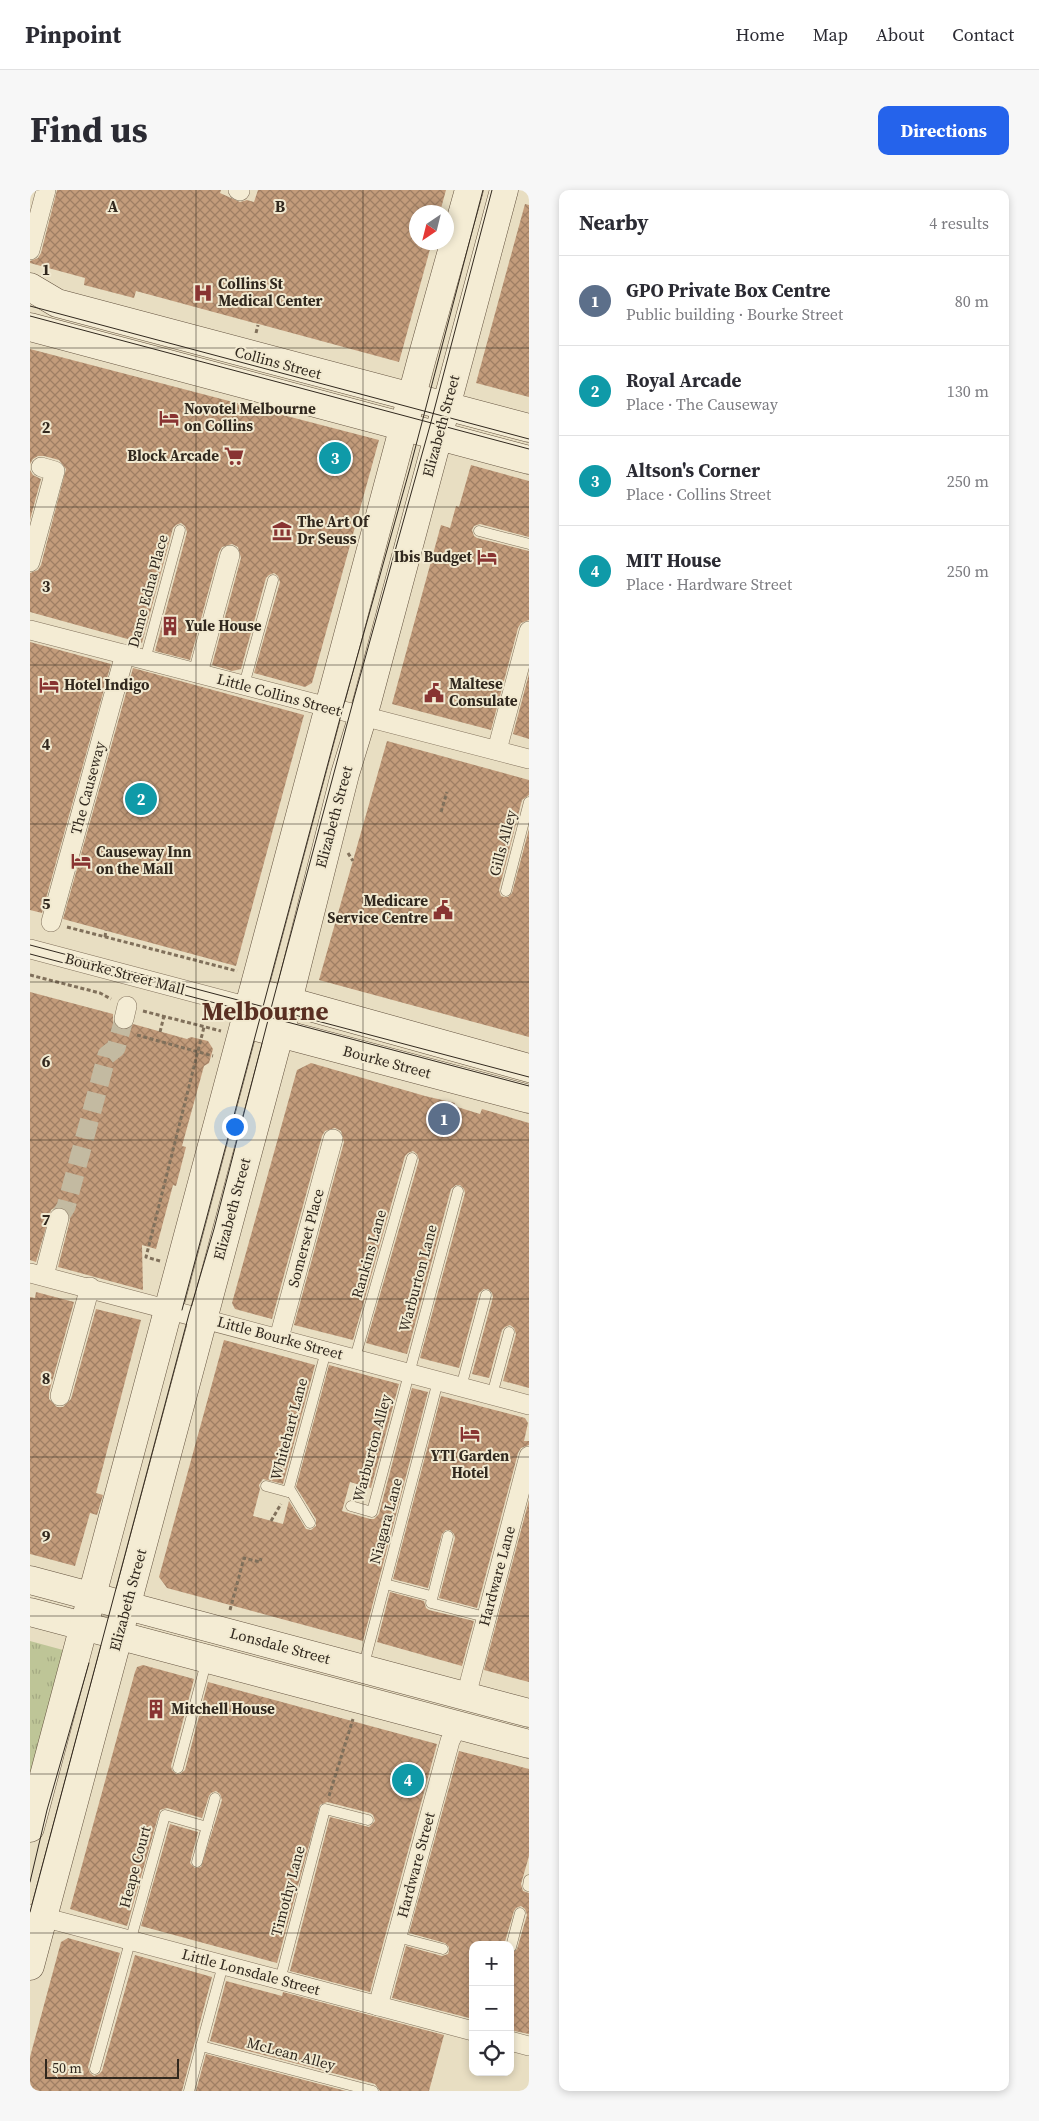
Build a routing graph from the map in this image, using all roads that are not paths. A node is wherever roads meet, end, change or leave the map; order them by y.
1 (46, 190) edge
2 (469, 190) edge
3 (504, 190) edge
4 (30, 250) edge
5 (30, 287) edge
6 (30, 327) edge
7 (411, 398) junction
8 (446, 407) junction
9 (404, 425) junction
10 (529, 428) edge
11 (438, 434) junction
12 (529, 460) edge
13 (41, 467) dead end
14 (180, 530) dead end
15 (479, 531) dead end
16 (529, 544) edge
17 (230, 555) dead end
18 (30, 562) edge
19 (273, 580) dead end
20 (30, 630) edge
21 (529, 630) edge
22 (125, 654) junction
23 (145, 660) junction
24 (198, 673) junction
25 (244, 686) junction
26 (328, 708) junction
27 (362, 716) junction
28 (497, 750) junction
29 (529, 758) edge
30 (529, 802) edge
31 (506, 891) dead end
32 (51, 922) road end
33 (30, 950) edge
34 (247, 999) junction
35 (287, 1001) junction
36 (279, 1033) junction
37 (529, 1068) edge
38 (529, 1099) edge
39 (333, 1139) dead end
40 (412, 1158) dead end
41 (458, 1191) dead end
42 (59, 1218) tunnel mouth
43 (37, 1274) edge
44 (90, 1288) junction
45 (486, 1295) dead end
46 (169, 1308) junction
47 (203, 1317) junction
48 (509, 1332) dead end
49 (279, 1338) junction
50 (326, 1351) junction
51 (355, 1358) junction
52 (408, 1373) junction
53 (438, 1381) junction
54 (461, 1387) junction
55 (60, 1396) dead end
56 (492, 1396) junction
57 (529, 1405) edge
58 (529, 1456) edge
59 (266, 1486) dead end
60 (289, 1490) junction
61 (351, 1506) dead end
62 (310, 1523) dead end
63 (448, 1536) dead end
64 (30, 1580) edge
65 (385, 1584) junction
66 (426, 1595) dead end
67 (92, 1596) junction
68 (126, 1606) junction
69 (30, 1612) edge
70 (485, 1617) junction
71 (84, 1626) junction
72 (157, 1629) junction
73 (118, 1635) junction
74 (207, 1658) junction
75 (352, 1665) junction
76 (333, 1692) junction
77 (466, 1696) junction
78 (529, 1713) edge
79 (458, 1725) junction
80 (529, 1744) edge
81 (178, 1768) dead end
82 (215, 1798) dead end
83 (368, 1820) dead end
84 (207, 1827) junction
85 (30, 1828) edge
86 (197, 1862) dead end
87 (520, 1913) dead end
88 (36, 1915) edge
89 (397, 1937) junction
90 (130, 1940) junction
91 (513, 1941) edge
92 (443, 1949) dead end
93 (223, 1965) junction
94 (30, 1966) edge
95 (280, 1980) junction
96 (378, 2006) junction
97 (469, 2030) edge
98 (514, 2042) edge
99 (201, 2046) junction
100 (529, 2046) edge
101 (95, 2069) dead end
102 (189, 2091) edge
103 (373, 2091) edge

1 - 4 street
2 - 7 street
3 - 8 street, Elizabeth Street
5 - 7 street, Collins Street
6 - 9 street, Collins Street
7 - 8 street, Collins Street
7 - 9 street
8 - 10 street, Collins Street
8 - 11 street, Elizabeth Street
9 - 11 street, Collins Street
9 - 26 street
11 - 12 street, Collins Street
11 - 27 street, Elizabeth Street
13 - 18 street
14 - 23 lane, Dame Edna Place
15 - 16 lane
17 - 24 street
19 - 25 lane
20 - 22 street, Little Collins Street
21 - 28 street
22 - 23 street, Little Collins Street
22 - 32 street, The Causeway
23 - 24 street, Little Collins Street
24 - 25 street, Little Collins Street
25 - 26 street, Little Collins Street
26 - 27 street, Little Collins Street
26 - 34 street
27 - 28 street, Little Collins Street
27 - 35 street, Elizabeth Street
28 - 29 street, Little Collins Street
30 - 31 lane, Gills Alley
33 - 34 street, Bourke Street Mall
34 - 35 street
34 - 36 street, Bourke Street
34 - 46 street
35 - 36 street, Elizabeth Street
35 - 37 street
36 - 38 street, Bourke Street
36 - 47 street, Elizabeth Street
39 - 49 street, Somerset Place
40 - 51 lane, Rankins Lane
41 - 52 lane, Warburton Lane
42 - 43 street
43 - 44 street, Little Bourke Street
44 - 46 street, Little Bourke Street
44 - 55 street
45 - 54 lane
46 - 47 street, Little Bourke Street
46 - 67 street
47 - 49 street, Little Bourke Street
47 - 68 street, Elizabeth Street
48 - 56 lane
49 - 50 street, Little Bourke Street
50 - 51 street, Little Bourke Street
50 - 60 lane, Whitehart Lane
51 - 52 street, Little Bourke Street
52 - 53 street, Little Bourke Street
52 - 61 lane, Warburton Alley
53 - 54 street, Little Bourke Street
53 - 65 lane, Niagara Lane
54 - 56 street, Little Bourke Street
56 - 57 street, Little Bourke Street
58 - 70 street, Hardware Lane
59 - 60 lane, Whitehart Lane
60 - 62 lane
63 - 70 lane
64 - 67 street, Lonsdale Street
65 - 66 lane
65 - 75 lane, Niagara Lane
67 - 68 street, Lonsdale Street
67 - 71 street
68 - 72 street, Lonsdale Street
68 - 73 street, Elizabeth Street
69 - 71 street, Lonsdale Street
70 - 77 street, Hardware Lane
71 - 73 street, Lonsdale Street
71 - 85 street
72 - 73 street, Lonsdale Street
72 - 74 street, Lonsdale Street
72 - 75 street, Lonsdale Street
73 - 88 street, Elizabeth Street
74 - 76 street, Lonsdale Street
74 - 81 lane
75 - 76 street
75 - 77 street, Lonsdale Street
76 - 79 street, Lonsdale Street
77 - 78 street, Lonsdale Street
77 - 79 street
79 - 80 street, Lonsdale Street
79 - 89 street, Hardware Street
82 - 84 lane
83 - 95 lane, Timothy Lane
84 - 86 lane
84 - 90 lane, Heape Court
87 - 91 lane
88 - 90 street, Little Lonsdale Street
88 - 94 street, Elizabeth Street
89 - 92 lane
89 - 96 street, Hardware Street
90 - 93 street, Little Lonsdale Street
90 - 101 lane
93 - 95 street, Little Lonsdale Street
93 - 99 lane
95 - 96 street, Little Lonsdale Street
96 - 97 street, Little Lonsdale Street
98 - 100 street
99 - 102 lane
99 - 103 lane, McLean Alley

